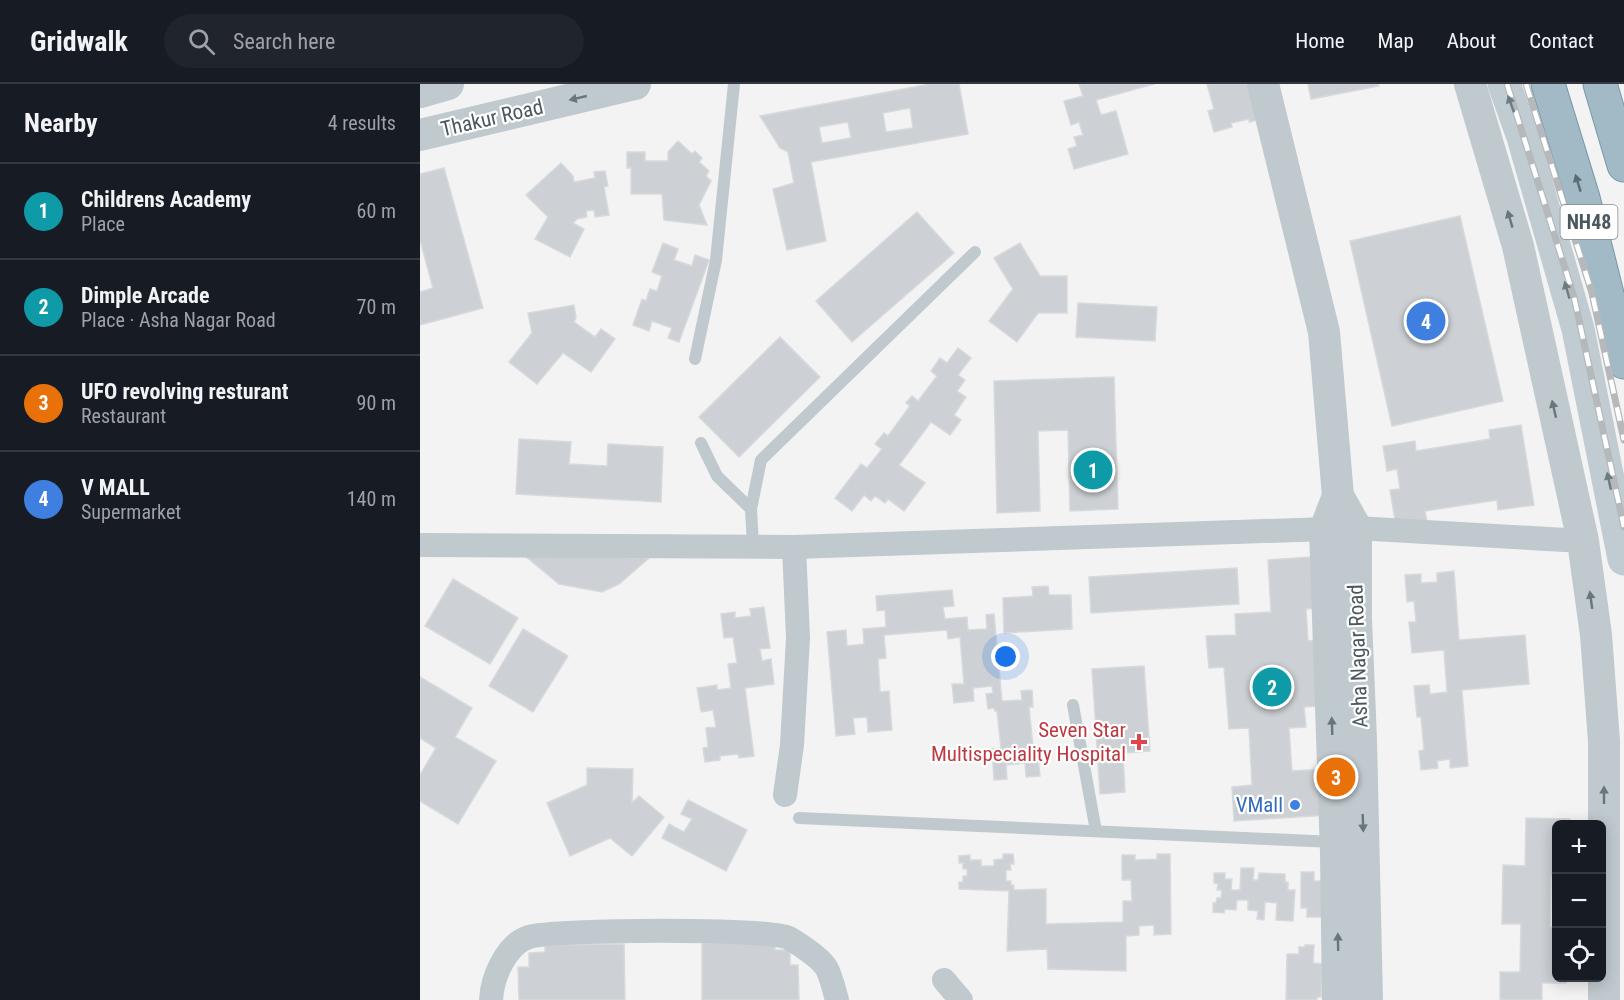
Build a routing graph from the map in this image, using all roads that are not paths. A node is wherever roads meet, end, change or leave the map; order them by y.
1 (448, 84) edge
2 (635, 84) edge
3 (734, 84) edge
4 (1263, 84) edge
5 (1470, 84) edge
6 (1504, 84) edge
7 (1548, 84) edge
8 (1600, 84) edge
9 (420, 92) edge
10 (420, 135) edge
11 (1624, 165) edge
12 (975, 252) dead end
13 (695, 359) dead end
14 (1624, 362) edge
15 (701, 443) dead end
16 (1338, 496) junction
17 (751, 509) junction
18 (1356, 528) junction
19 (1325, 530) junction
20 (1583, 541) junction
21 (420, 545) edge
22 (753, 546) junction
23 (794, 547) junction
24 (1624, 559) edge
25 (1073, 705) dead end
26 (785, 795) dead end
27 (799, 818) dead end
28 (1096, 831) junction
29 (1336, 842) junction
30 (944, 980) dead end
31 (491, 1000) edge
32 (837, 1000) edge
33 (961, 1000) edge
34 (1338, 1000) edge
35 (1367, 1000) edge
36 (1604, 1000) edge

1 - 9 street, Thakur Road
2 -> 10 street, Thakur Road
3 - 13 lane
4 - 16 street, Asha Nagar Road
20 -> 5 street
24 -> 6 main road
14 -> 7 highway, NH48
8 - 11 highway
12 - 17 lane
15 - 17 lane
16 - 18 street, Asha Nagar Road
16 - 19 street, Asha Nagar Road
17 - 22 lane
18 - 19 street
18 - 20 street
18 -> 35 street, Asha Nagar Road
19 - 23 street
29 -> 19 street, Asha Nagar Road
36 -> 20 street
21 - 22 street
22 - 23 street
23 - 26 street
25 - 28 lane
27 - 28 lane
28 - 29 lane
34 -> 29 street, Asha Nagar Road
30 - 33 street
31 - 32 street

